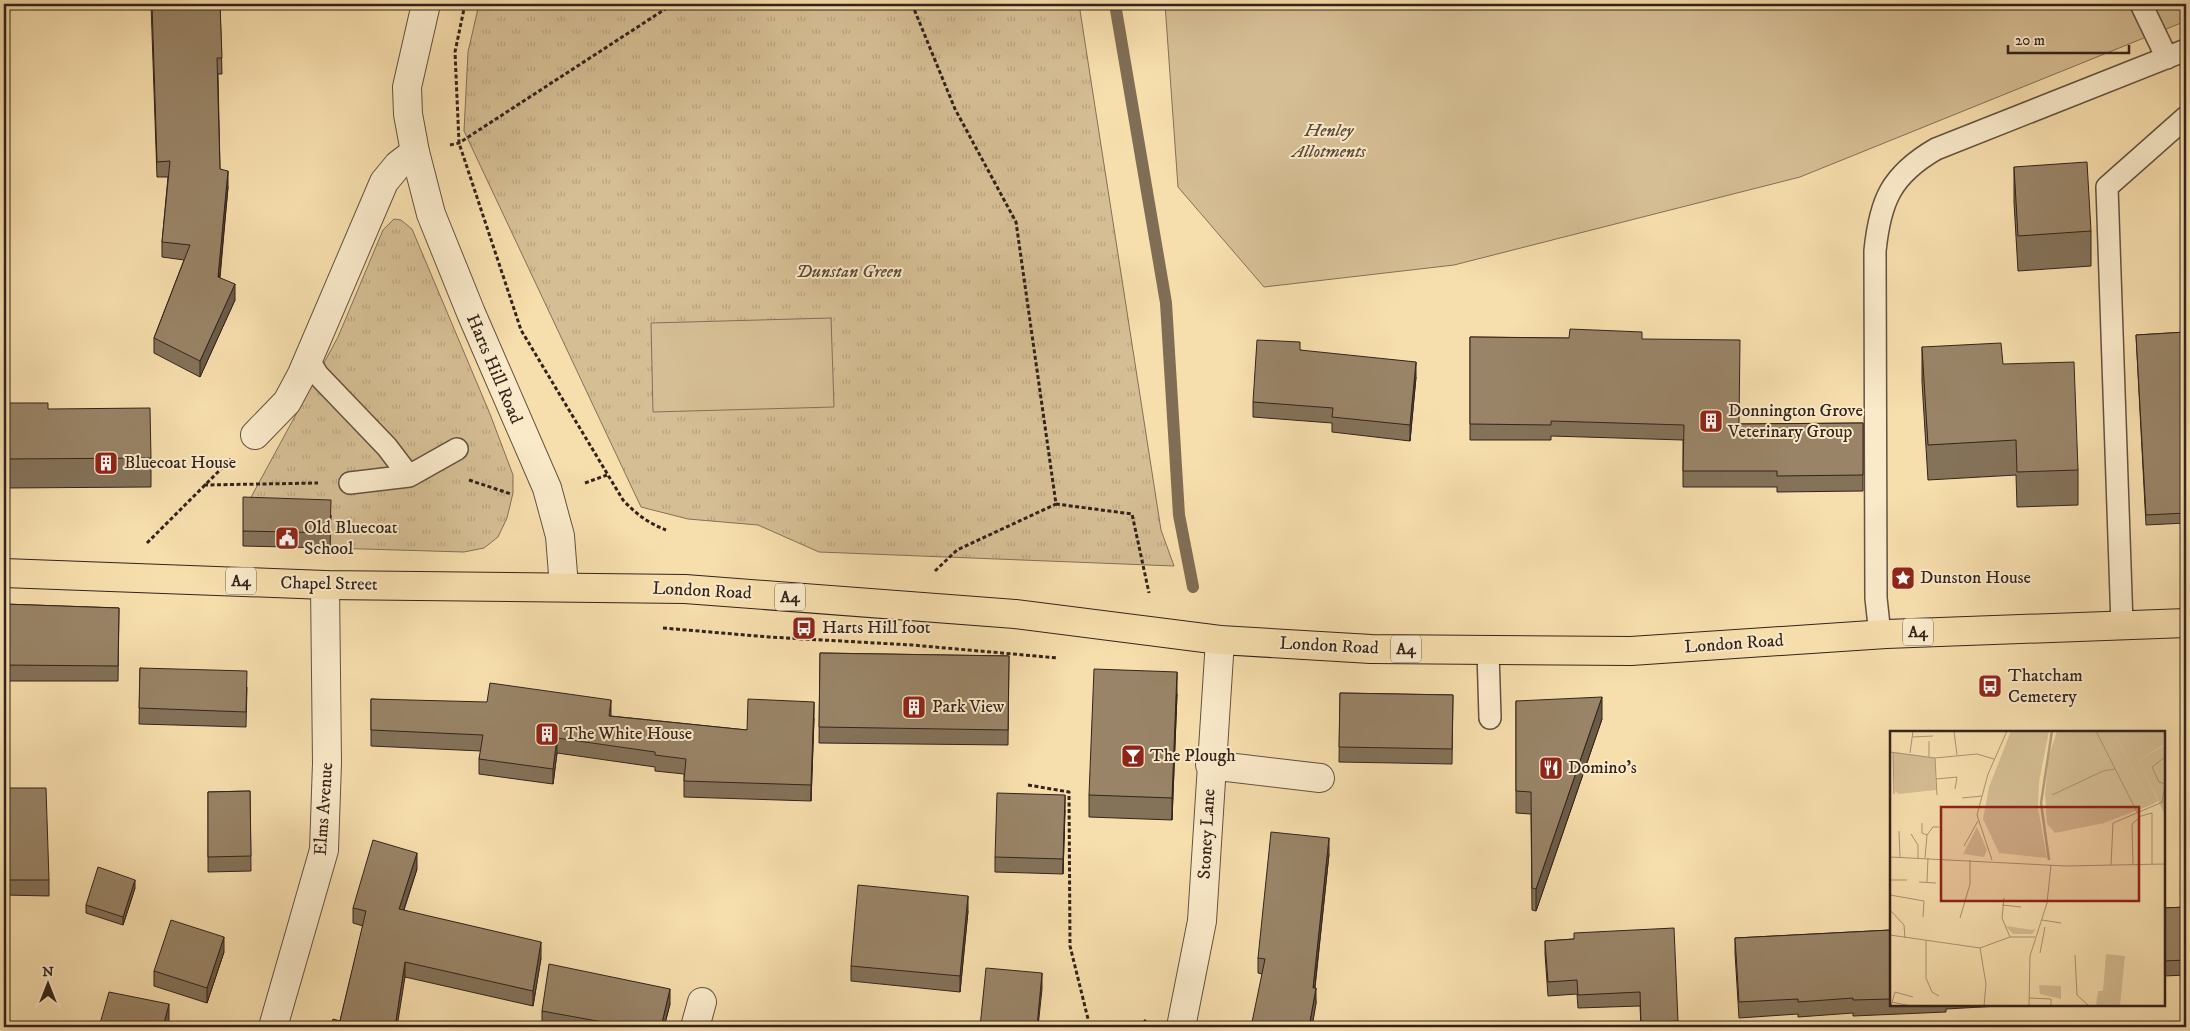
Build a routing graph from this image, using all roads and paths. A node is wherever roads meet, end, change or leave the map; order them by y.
1 (426, 4) edge
2 (465, 4) edge
3 (673, 4) edge
4 (912, 4) edge
5 (2141, 4) edge
6 (2177, 54) edge
7 (2186, 117) edge
8 (459, 143) junction
9 (415, 152) junction
10 (308, 359) junction
11 (255, 435) joint
12 (458, 449) dead end
13 (432, 463) junction
14 (607, 475) junction
15 (409, 476) junction
16 (350, 483) joint
17 (585, 483) dead end
18 (203, 486) junction
19 (519, 496) dead end
20 (1056, 504) junction
21 (666, 530) dead end
22 (4, 573) edge
23 (931, 575) dead end
24 (143, 577) junction
25 (324, 585) junction
26 (564, 587) junction
27 (1149, 593) dead end
28 (2186, 623) edge
29 (2122, 625) junction
30 (663, 628) dead end
31 (1880, 635) junction
32 (1220, 640) junction
33 (1488, 651) junction
34 (1063, 658) dead end
35 (1490, 718) dead end
36 (1210, 766) junction
37 (1320, 778) dead end
38 (1028, 785) dead end
39 (1145, 1021) dead end
40 (274, 1027) edge
41 (1090, 1027) edge
42 (1140, 1027) edge
43 (1181, 1027) edge

1 - 9 street, Harts Hill Road
2 - 8 path
3 - 8 path
4 - 20 path
5 - 6 lane
6 - 31 lane
7 - 29 lane
8 - 9 path
8 - 14 path
9 - 10 street
9 - 26 street, Harts Hill Road
10 - 11 street
10 - 15 lane
11 - 18 path
12 - 13 lane
13 - 15 lane
13 - 19 path
14 - 17 path
14 - 21 path
15 - 16 lane
16 - 18 path
18 - 24 path
20 - 23 path
20 - 27 path
22 - 24 main road, Chapel Street / A4
24 - 25 main road, Chapel Street / A4
25 - 26 main road, Chapel Street / A4
25 - 40 street, Elms Avenue
26 - 32 main road, London Road / A4
28 - 29 main road, London Road / A4
29 - 31 main road, London Road / A4
30 - 34 path
31 - 33 main road, London Road / A4
32 - 33 main road, London Road / A4
32 - 36 street, Stoney Lane
33 - 35 lane
36 - 37 street
36 - 43 street, Stoney Lane
38 - 41 path
39 - 42 path

